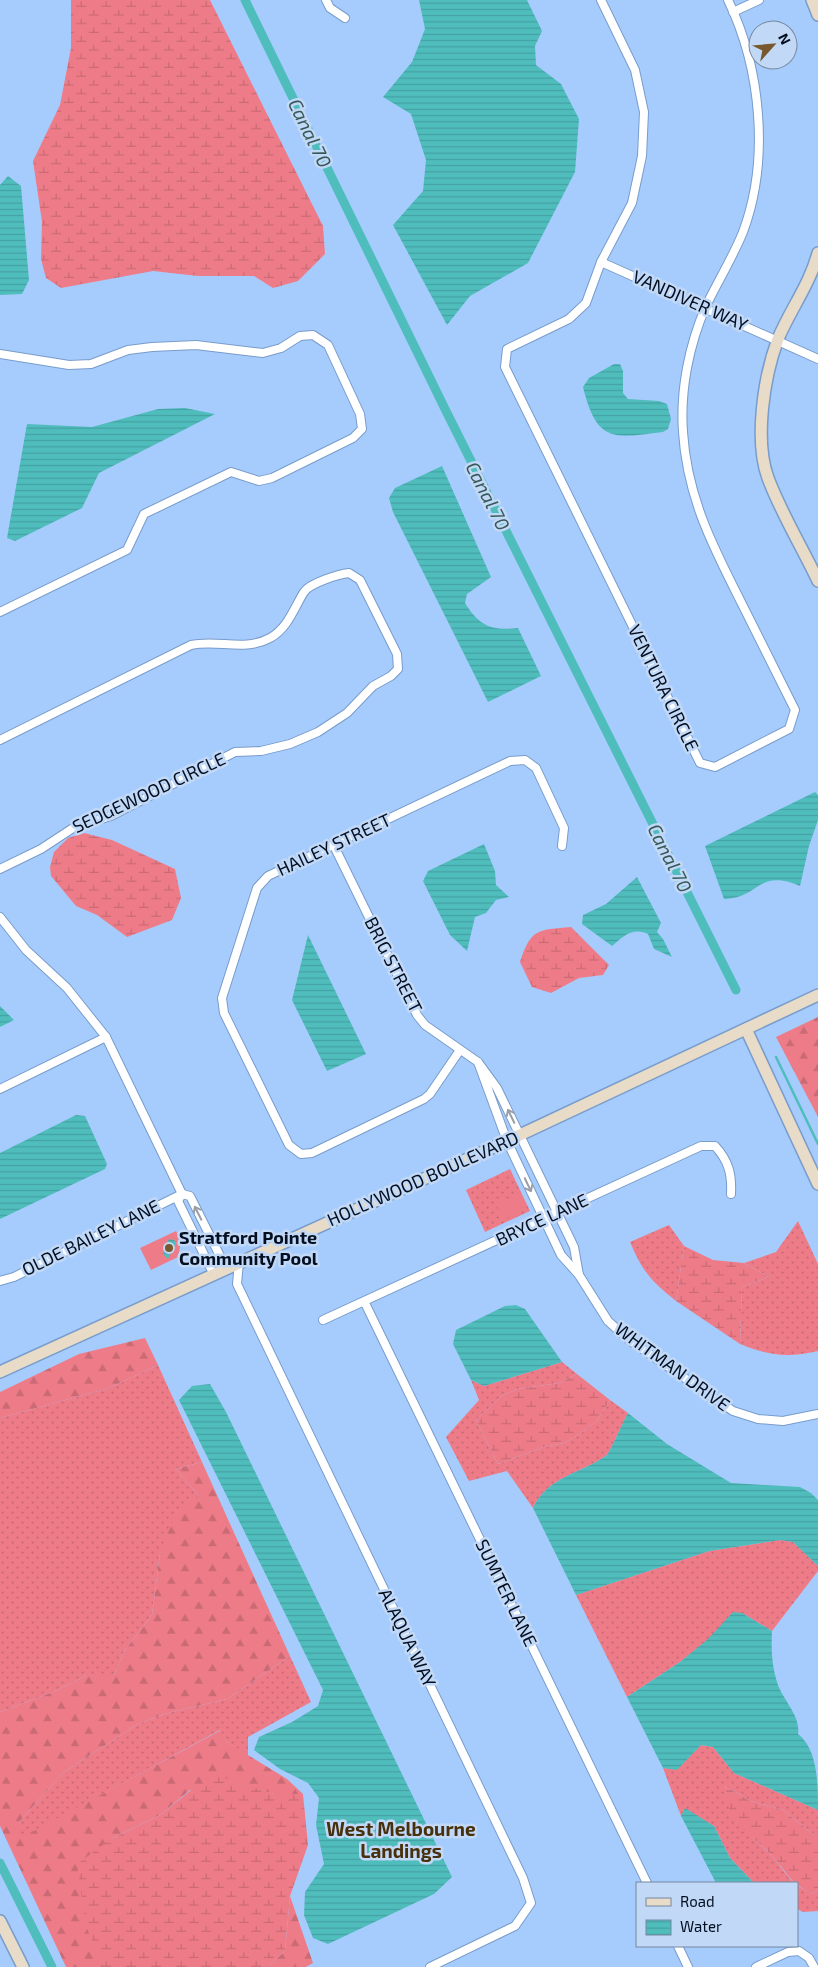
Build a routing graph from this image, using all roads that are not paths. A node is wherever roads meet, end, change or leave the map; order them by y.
1 (326, 0) edge
2 (601, 0) edge
3 (728, 0) edge
4 (759, 0) edge
5 (812, 0) edge
6 (733, 12) junction
7 (818, 16) edge
8 (345, 18) dead end
9 (818, 253) edge
10 (601, 262) junction
11 (706, 308) junction
12 (778, 340) junction
13 (0, 354) edge
14 (818, 359) edge
15 (818, 581) edge
16 (0, 612) edge
17 (0, 740) edge
18 (334, 846) junction
19 (562, 846) dead end
20 (0, 869) edge
21 (0, 917) edge
22 (818, 995) edge
23 (746, 1029) junction
24 (106, 1037) junction
25 (460, 1050) junction
26 (478, 1062) junction
27 (0, 1089) edge
28 (520, 1135) junction
29 (507, 1141) junction
30 (818, 1184) edge
31 (182, 1194) junction
32 (731, 1194) dead end
33 (557, 1212) junction
34 (543, 1219) junction
35 (240, 1262) junction
36 (226, 1268) junction
37 (213, 1273) junction
38 (579, 1275) junction
39 (0, 1281) edge
40 (365, 1303) junction
41 (322, 1320) dead end
42 (0, 1372) edge
43 (818, 1414) edge
44 (647, 1882) edge
45 (0, 1921) edge
46 (678, 1947) edge
47 (23, 1967) edge
48 (430, 1967) edge
49 (688, 1967) edge
50 (756, 1967) edge
51 (814, 1967) edge

1 - 8 street
2 - 10 street
3 - 6 street
4 - 6 street
5 - 7 street
6 - 11 street
9 - 12 street
10 - 11 street, VANDIVER WAY
10 - 11 street, VENTURA CIRCLE
11 - 12 street, VANDIVER WAY
12 - 14 street, VANDIVER WAY
12 - 15 street
13 - 16 street
17 - 20 street, SEDGEWOOD CIRCLE
18 - 19 street, HAILEY STREET
18 - 25 street, BRIG STREET
18 - 25 street, HAILEY STREET
21 - 24 street
22 - 23 street, HOLLYWOOD BOULEVARD
23 - 28 street, HOLLYWOOD BOULEVARD
23 - 30 street
24 - 27 street
24 - 31 street
25 - 26 street, BRIG STREET
28 -> 26 street, BRIG STREET
26 - 29 street
28 - 29 street, HOLLYWOOD BOULEVARD
28 - 33 street, WHITMAN DRIVE
29 -> 34 street, WHITMAN DRIVE
29 - 35 street, HOLLYWOOD BOULEVARD
36 -> 31 street
31 - 37 street
31 - 39 street, OLDE BAILEY LANE
32 - 33 street, BRYCE LANE
33 - 34 street, BRYCE LANE
33 - 38 street, WHITMAN DRIVE
34 - 38 street, WHITMAN DRIVE
34 - 40 street, BRYCE LANE
35 - 36 street, HOLLYWOOD BOULEVARD
35 - 48 street, ALAQUA WAY
36 - 37 street, HOLLYWOOD BOULEVARD
37 - 42 street, HOLLYWOOD BOULEVARD
38 - 43 street, WHITMAN DRIVE
40 - 41 street, BRYCE LANE
40 - 44 street, SUMTER LANE
45 - 47 street
46 - 49 street
50 - 51 street

